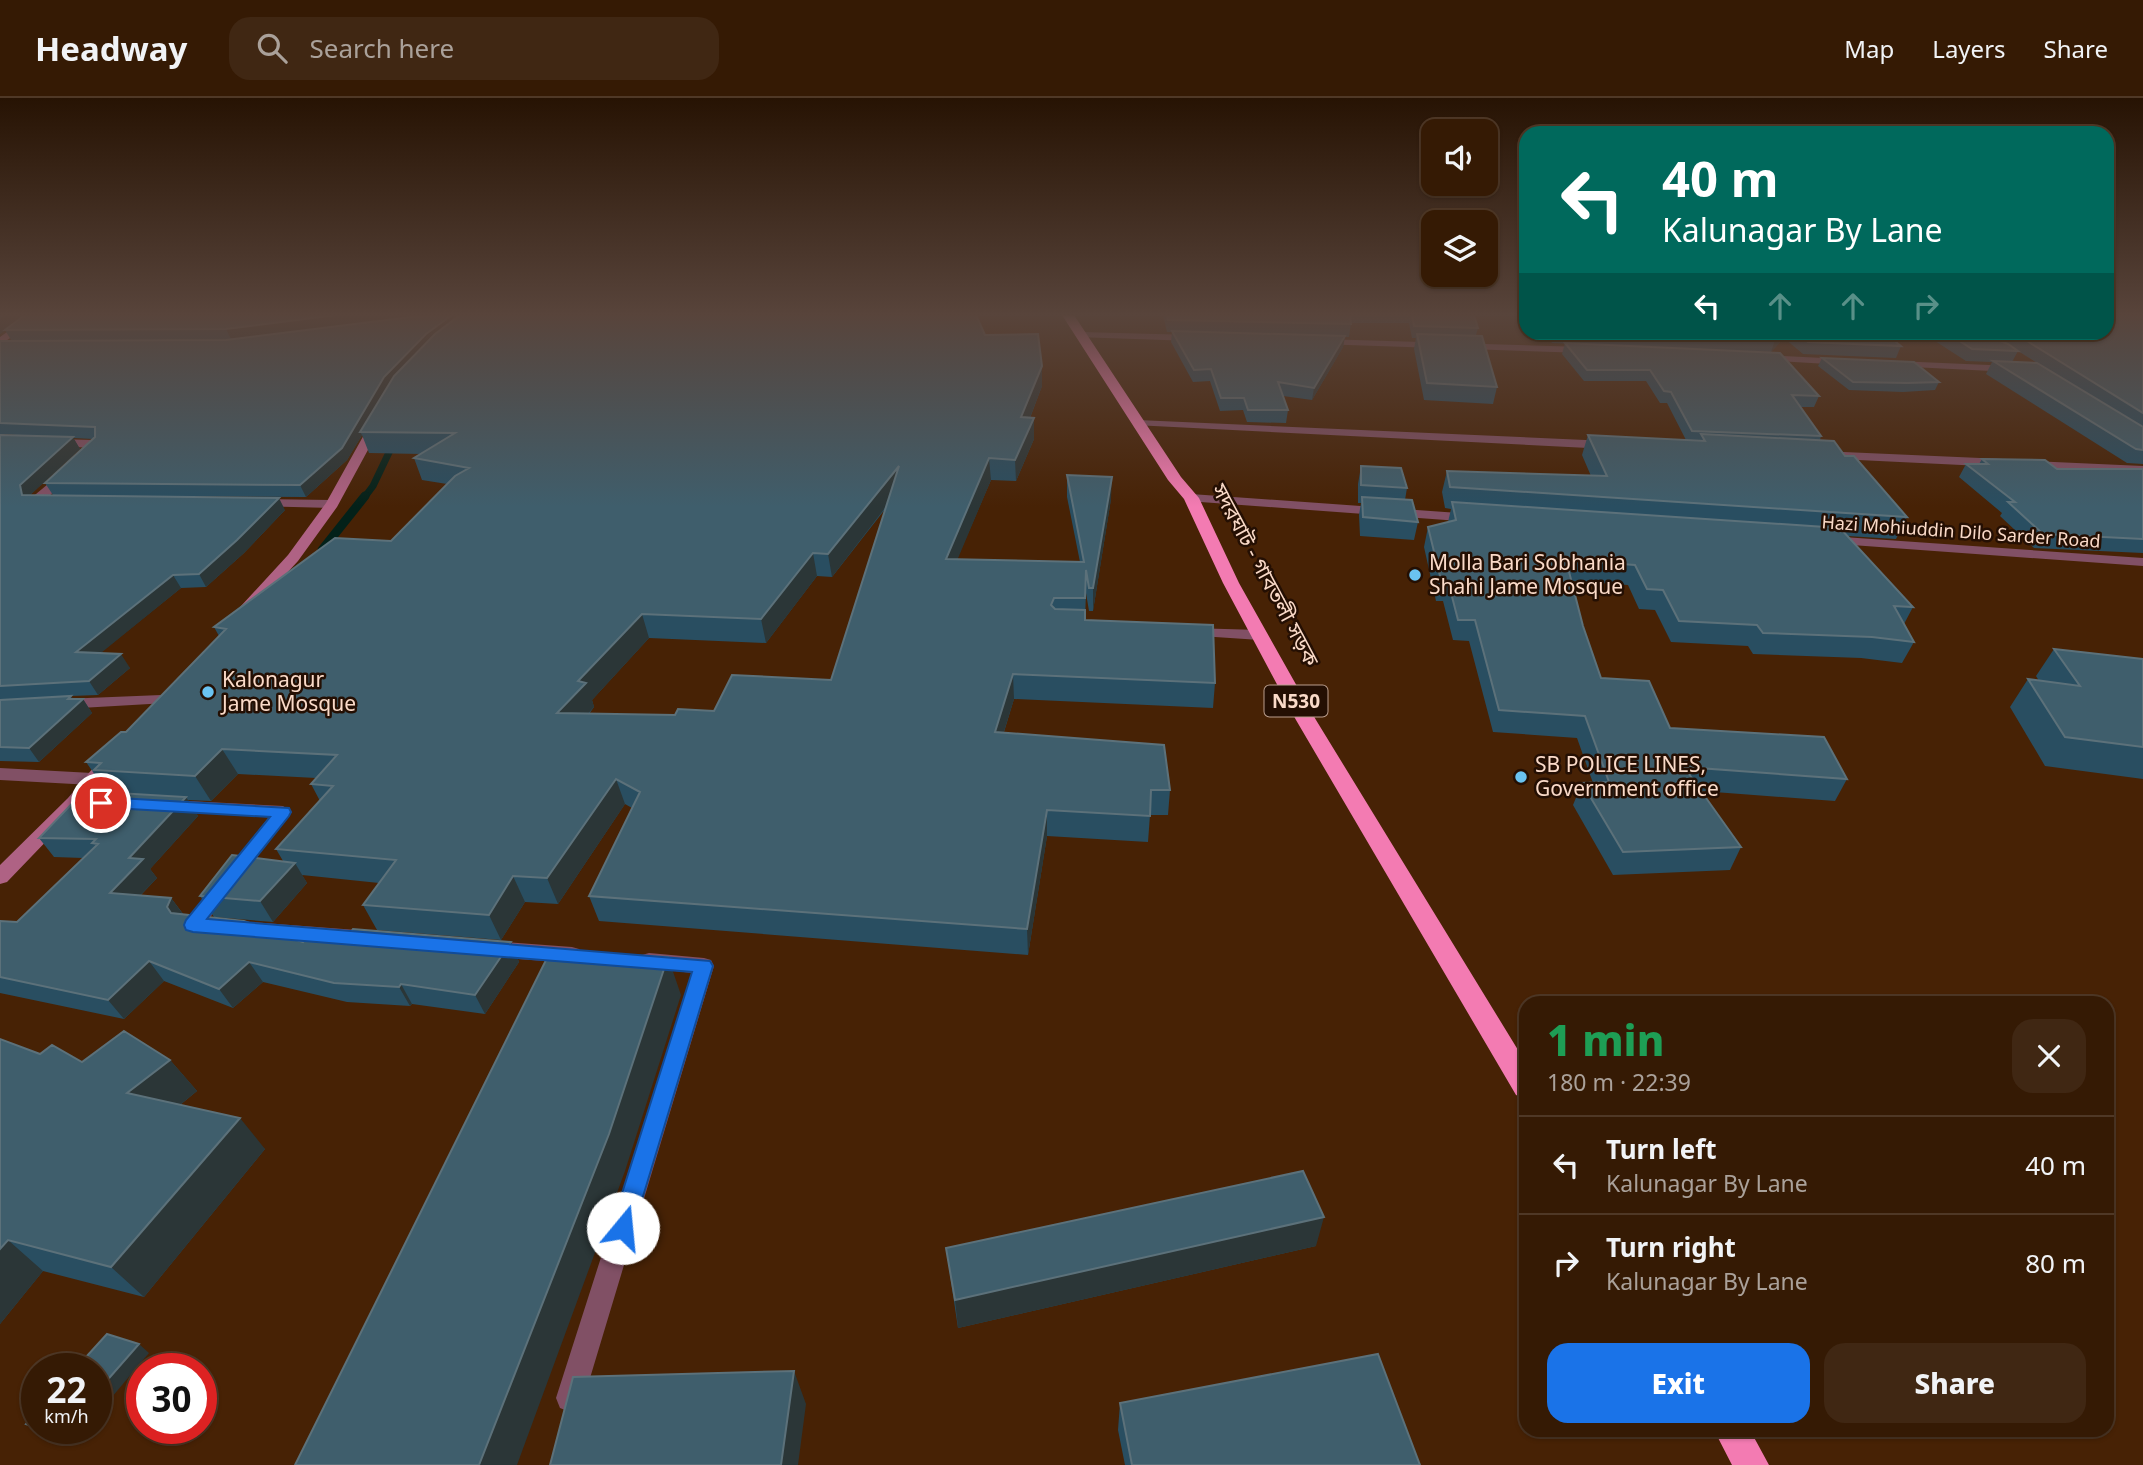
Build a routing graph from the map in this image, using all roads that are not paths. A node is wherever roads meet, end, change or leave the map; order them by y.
1 (1109, 379) edge
2 (382, 414) edge
3 (1138, 423) junction
4 (43, 443) edge
5 (1625, 445) edge
6 (1806, 454) edge
7 (2143, 470) edge
8 (1191, 498) junction
9 (239, 502) edge
10 (57, 504) edge
11 (332, 504) junction
12 (1484, 518) edge
13 (1810, 538) edge
14 (2143, 562) edge
15 (237, 618) edge
16 (1180, 632) edge
17 (1260, 635) junction
18 (40, 705) edge
19 (144, 719) edge
20 (118, 749) edge
21 (0, 774) edge
22 (92, 779) junction
23 (74, 802) junction
24 (102, 803) edge
25 (144, 805) edge
26 (0, 877) edge
27 (386, 940) edge
28 (469, 947) edge
29 (593, 957) edge
30 (635, 960) edge
31 (1519, 1075) edge
32 (562, 1426) edge
33 (1735, 1437) edge
34 (1752, 1465) edge

1 - 3 highway, সদরঘাট - গাবতলী সড়ক / N530
2 - 11 street
3 - 5 street
3 - 8 highway, সদরঘাট - গাবতলী সড়ক / N530
4 - 10 street
6 - 7 street
8 - 12 street
8 - 17 highway, সদরঘাট - গাবতলী সড়ক / N530
9 - 11 street
11 - 15 street
13 - 14 street, Hazi Mohiuddin Dilo Sarder Road
16 - 17 street
17 - 31 highway, সদরঘাট - গাবতলী সড়ক / N530
18 - 19 street
20 - 22 street
21 - 22 street
22 - 23 street
23 - 24 street
23 - 26 street
25 - 27 street
28 - 29 street
30 - 32 street
33 - 34 highway

